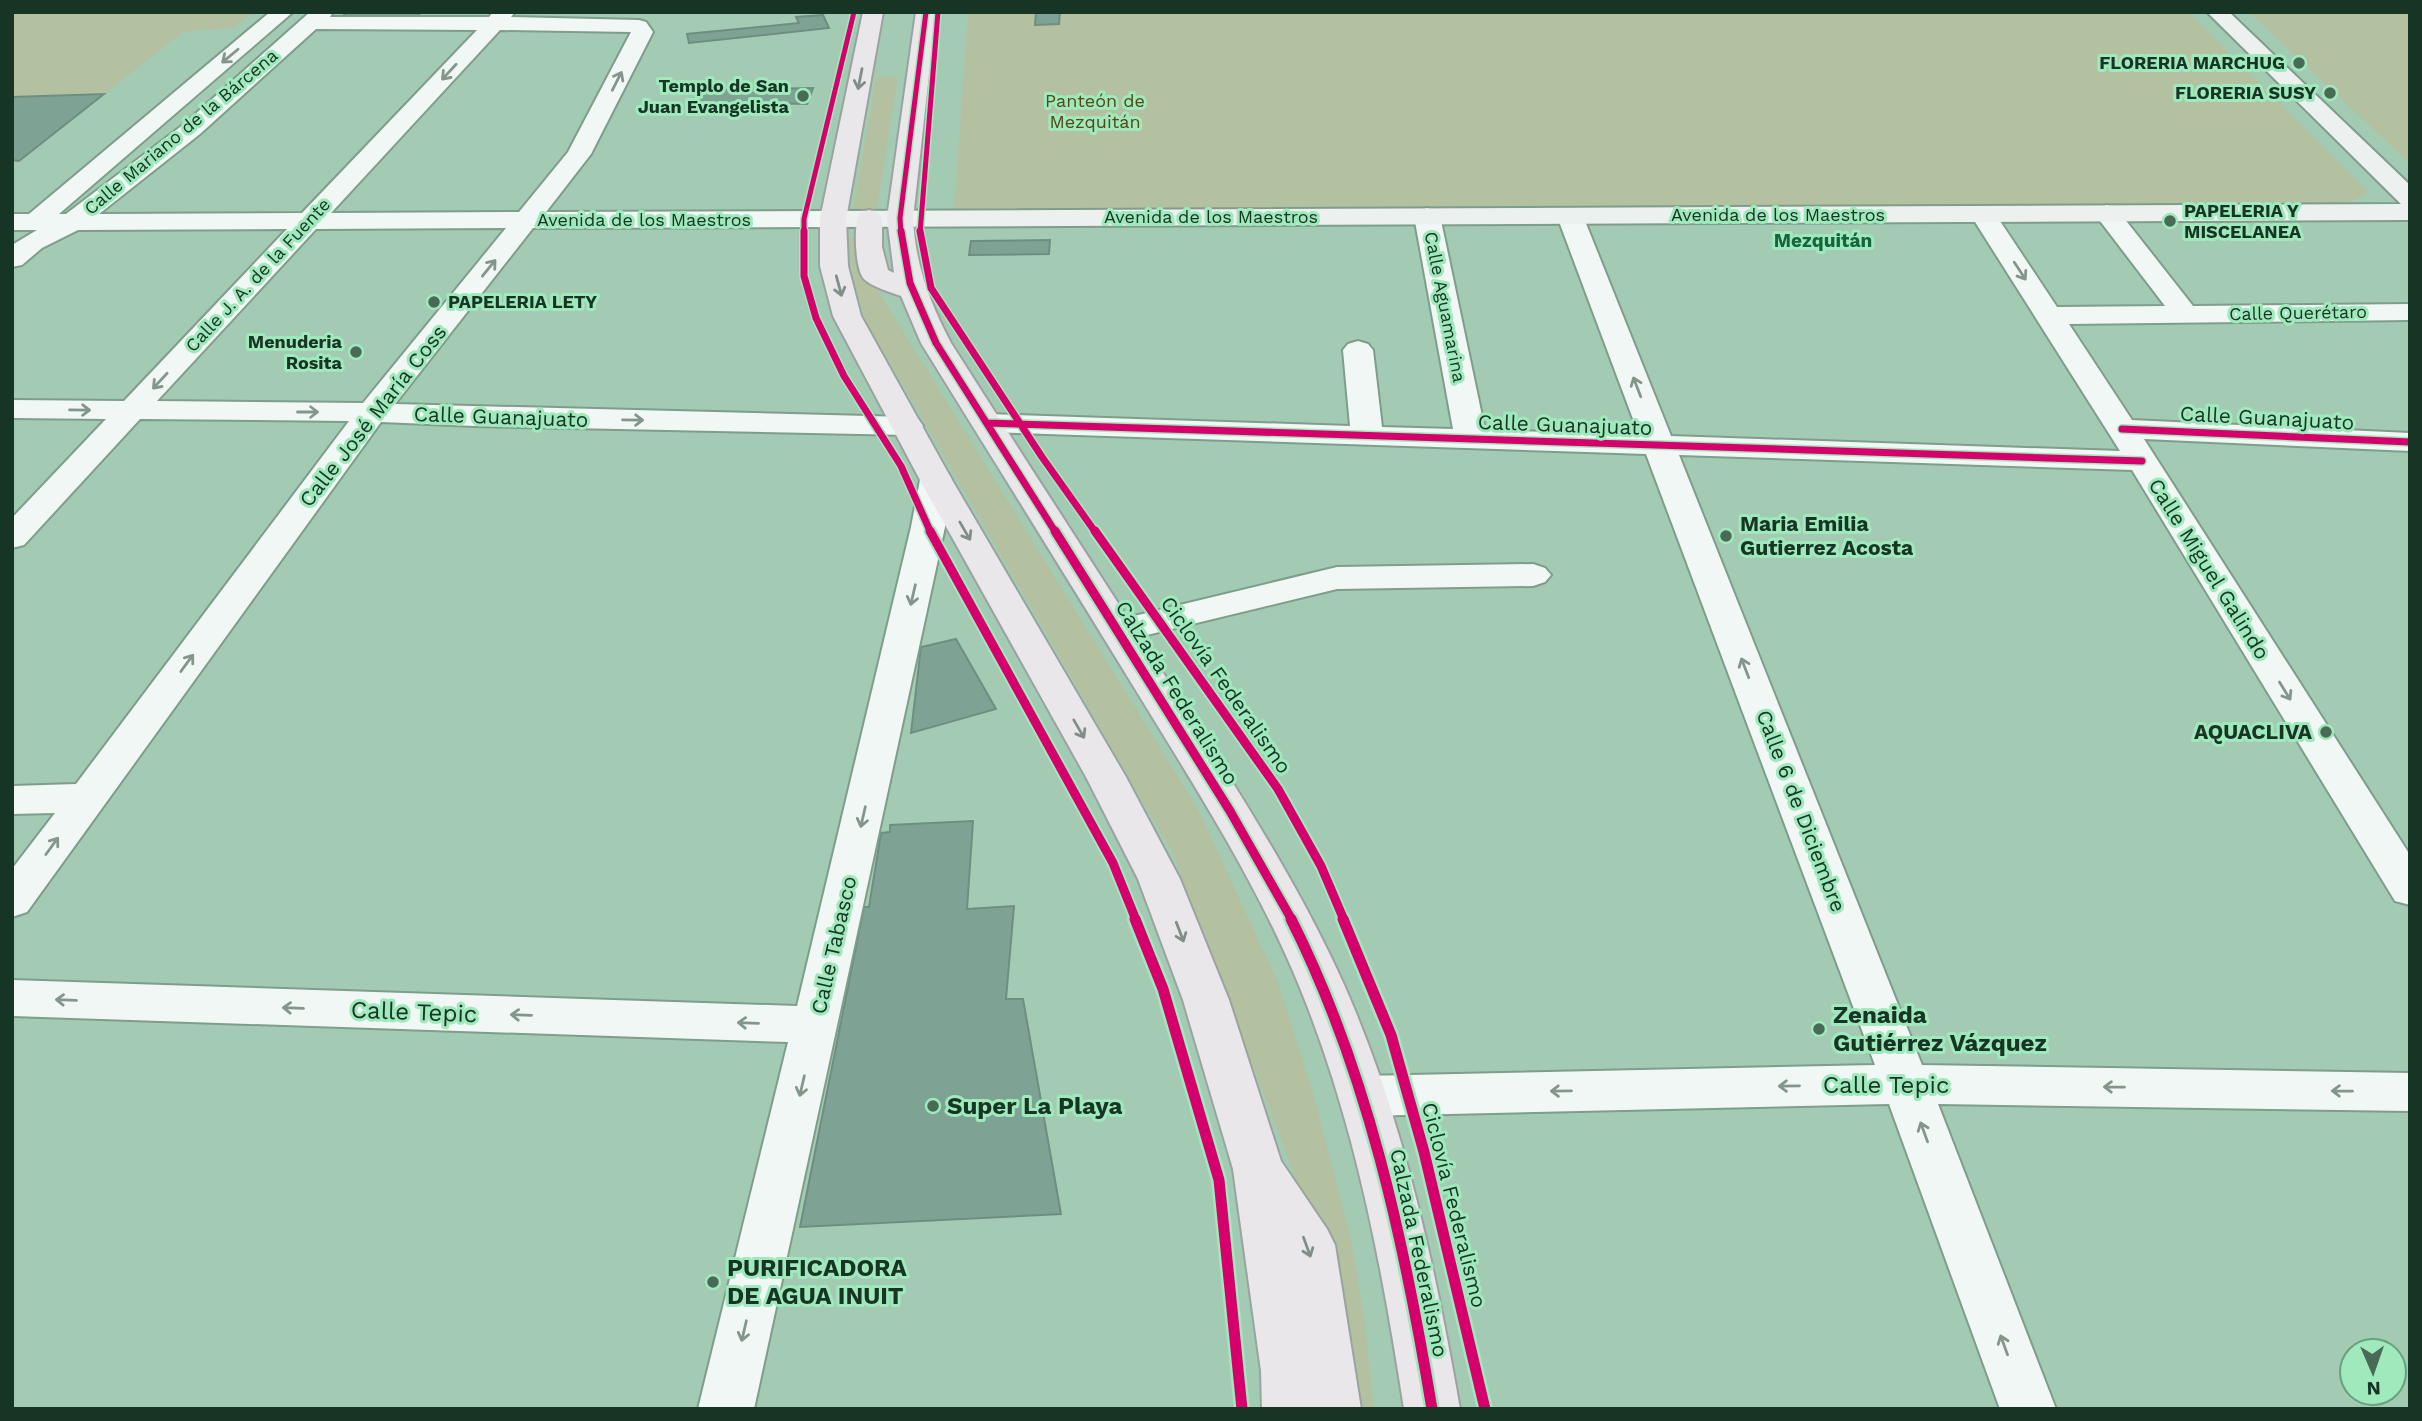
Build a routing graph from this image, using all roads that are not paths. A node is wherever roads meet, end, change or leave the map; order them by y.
1 (283, 12) edge
2 (873, 12) edge
3 (926, 12) edge
4 (2217, 12) edge
5 (501, 17) edge
6 (317, 18) edge
7 (2410, 199) edge
8 (2410, 212) edge
9 (2107, 213) junction
10 (1983, 214) junction
11 (1427, 216) junction
12 (1570, 216) junction
13 (867, 218) junction
14 (528, 220) junction
15 (307, 222) junction
16 (71, 223) junction
17 (26, 229) edge
18 (12, 259) edge
19 (2410, 312) edge
20 (2185, 314) junction
21 (2049, 316) junction
22 (1358, 349) dead end
23 (12, 409) edge
24 (132, 410) junction
25 (372, 412) junction
26 (987, 423) junction
27 (906, 425) junction
28 (2122, 429) junction
29 (1367, 436) junction
30 (1471, 439) junction
31 (2410, 442) edge
32 (1660, 446) junction
33 (2142, 461) junction
34 (936, 480) junction
35 (12, 538) edge
36 (1533, 575) dead end
37 (1118, 631) junction
38 (87, 798) junction
39 (12, 800) edge
40 (2410, 890) edge
41 (12, 901) edge
42 (12, 998) edge
43 (816, 1025) junction
44 (1906, 1084) junction
45 (2410, 1092) edge
46 (1362, 1096) junction
47 (1258, 1169) junction
48 (726, 1409) edge
49 (1290, 1409) edge
50 (1333, 1409) edge
51 (1432, 1409) edge
52 (2028, 1409) edge

1 -> 17 street, Calle Mariano de la Bárcena
2 -> 13 main road, Calzada Federalismo
3 - 13 main road, Calzada Federalismo
4 - 7 street
5 - 6 street
14 -> 5 street, Calle José María Coss
5 -> 15 street, Calle J. A. de la Fuente
6 - 16 street, Calle Mariano de la Bárcena
8 - 9 street, Avenida de los Maestros
9 - 10 street, Avenida de los Maestros
9 - 20 street
10 - 12 street, Avenida de los Maestros
10 -> 21 street, Calle Miguel Galindo
11 - 12 street, Avenida de los Maestros
11 - 13 street, Avenida de los Maestros
11 - 30 street, Calle Aguamarina
32 -> 12 street, Calle 6 de Diciembre
13 - 14 street, Avenida de los Maestros
13 - 26 main road, Calzada Federalismo
13 -> 27 main road, Calzada Federalismo
14 - 15 street, Avenida de los Maestros
25 -> 14 street, Calle José María Coss
15 - 16 street, Avenida de los Maestros
15 -> 24 street, Calle J. A. de la Fuente
16 - 17 street, Calle Mariano de la Bárcena
17 - 18 street, Calle Mariano de la Bárcena
19 - 20 street, Calle Querétaro
20 - 21 street, Calle Querétaro
21 - 28 street, Calle Miguel Galindo
22 - 29 street
23 -> 24 street, Calle Guanajuato
24 -> 25 street, Calle Guanajuato
24 - 35 street, Calle J. A. de la Fuente
25 -> 27 street, Calle Guanajuato
38 -> 25 street, Calle José María Coss
26 - 29 street, Calle Guanajuato
26 - 37 main road, Calzada Federalismo
27 - 34 main road, Calzada Federalismo
28 - 31 street, Calle Guanajuato
28 - 33 street, Calle Miguel Galindo
29 - 30 street, Calle Guanajuato
30 - 32 street, Calle Guanajuato
32 - 33 street, Calle Guanajuato
44 -> 32 street, Calle 6 de Diciembre
33 -> 40 street, Calle Miguel Galindo
34 -> 43 street, Calle Tabasco
34 -> 47 main road, Calzada Federalismo
36 - 37 street
37 - 46 main road, Calzada Federalismo
38 - 39 street
41 -> 38 street, Calle José María Coss
43 -> 42 street, Calle Tepic
43 -> 48 street, Calle Tabasco
45 -> 44 street, Calle Tepic
44 -> 46 street, Calle Tepic
52 -> 44 street, Calle 6 de Diciembre
46 - 51 main road, Calzada Federalismo
47 - 49 main road, Calzada Federalismo
47 -> 50 main road

